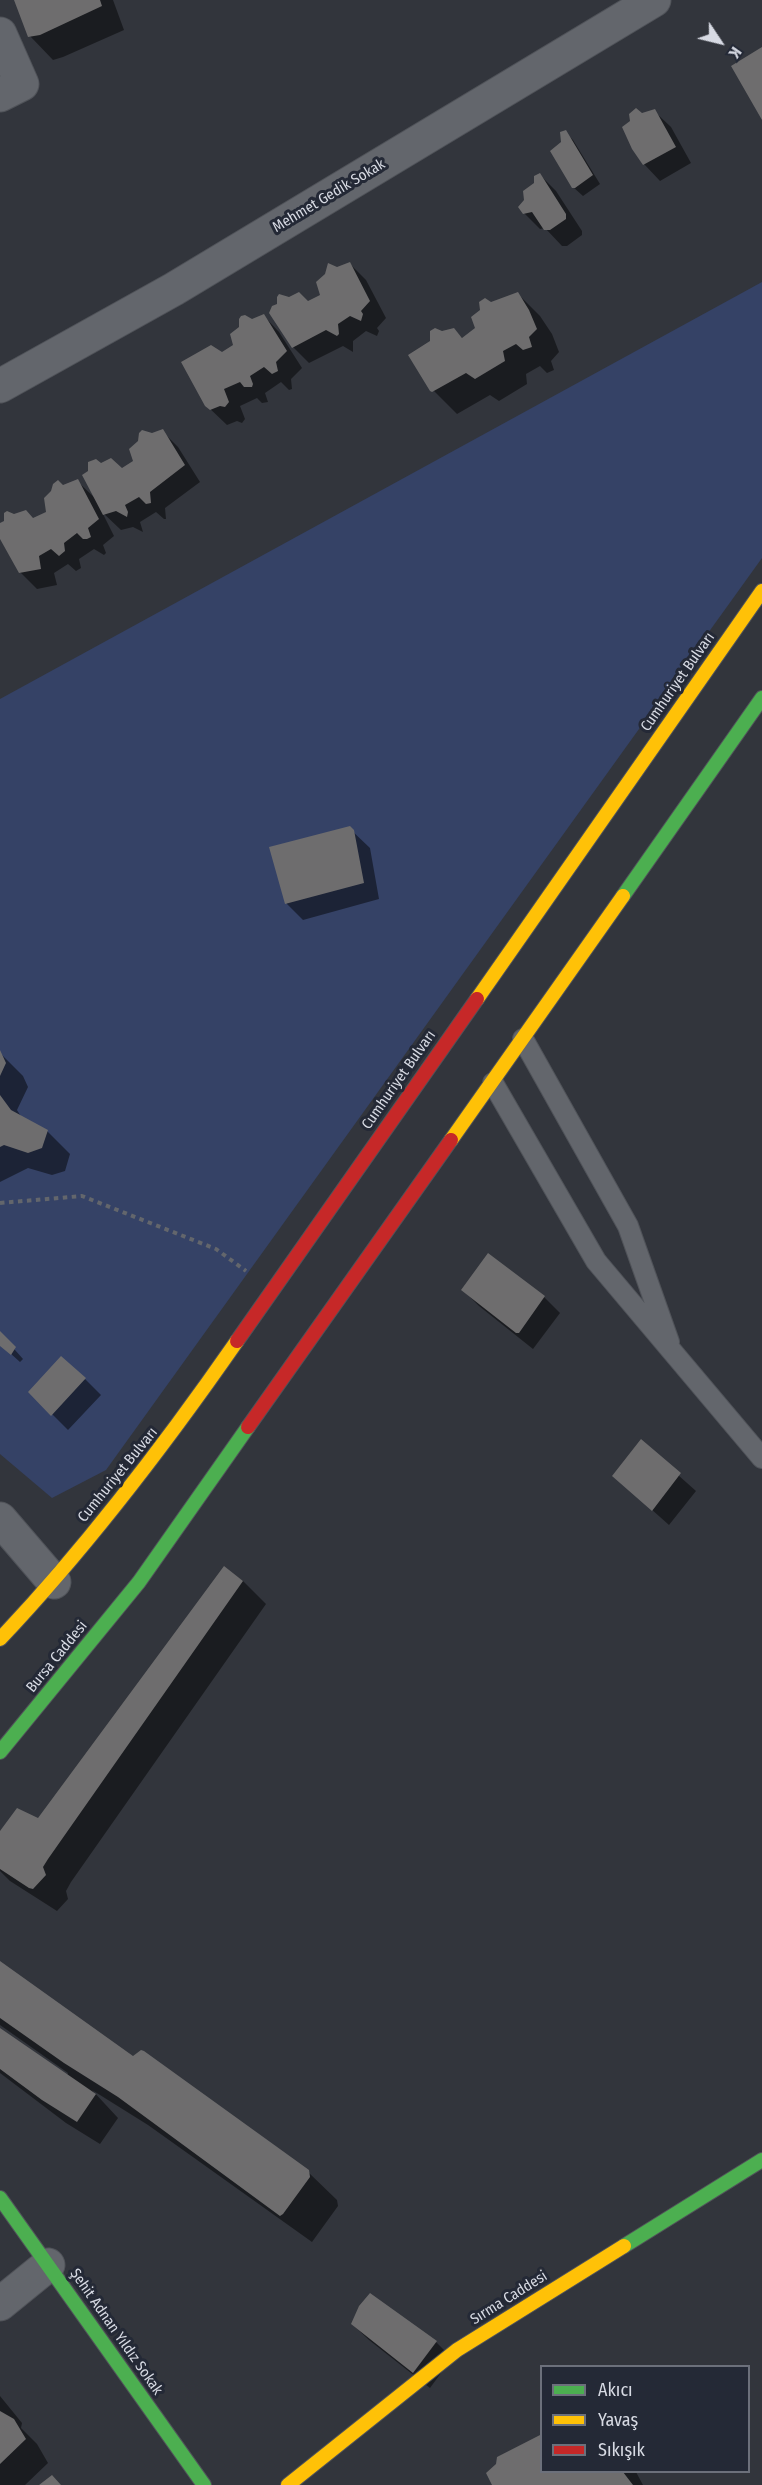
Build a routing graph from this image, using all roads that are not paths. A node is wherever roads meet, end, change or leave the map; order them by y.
1 (654, 0) edge
2 (0, 34) edge
3 (0, 95) edge
4 (0, 386) edge
5 (762, 591) edge
6 (762, 698) edge
7 (523, 1039) junction
8 (493, 1083) junction
9 (674, 1356) junction
10 (762, 1458) edge
11 (0, 1519) edge
12 (54, 1582) junction
13 (0, 1639) edge
14 (0, 1752) edge
15 (762, 2160) edge
16 (0, 2198) edge
17 (48, 2265) junction
18 (0, 2304) edge
19 (204, 2485) edge
20 (288, 2485) edge

1 - 4 street, Mehmet Gedik Sokak
2 - 3 street
5 - 12 main road, Cumhuriyet Bulvarı
6 - 7 main road
7 - 8 main road
7 - 9 lane
8 - 9 lane
8 - 14 main road, Bursa Caddesi
9 - 10 lane
11 - 12 street
12 - 13 main road
15 - 20 main road, Sırma Caddesi
16 - 17 main road, Şehit Adnan Yıldız Sokak
17 - 18 street
17 - 19 main road, Şehit Adnan Yıldız Sokak

